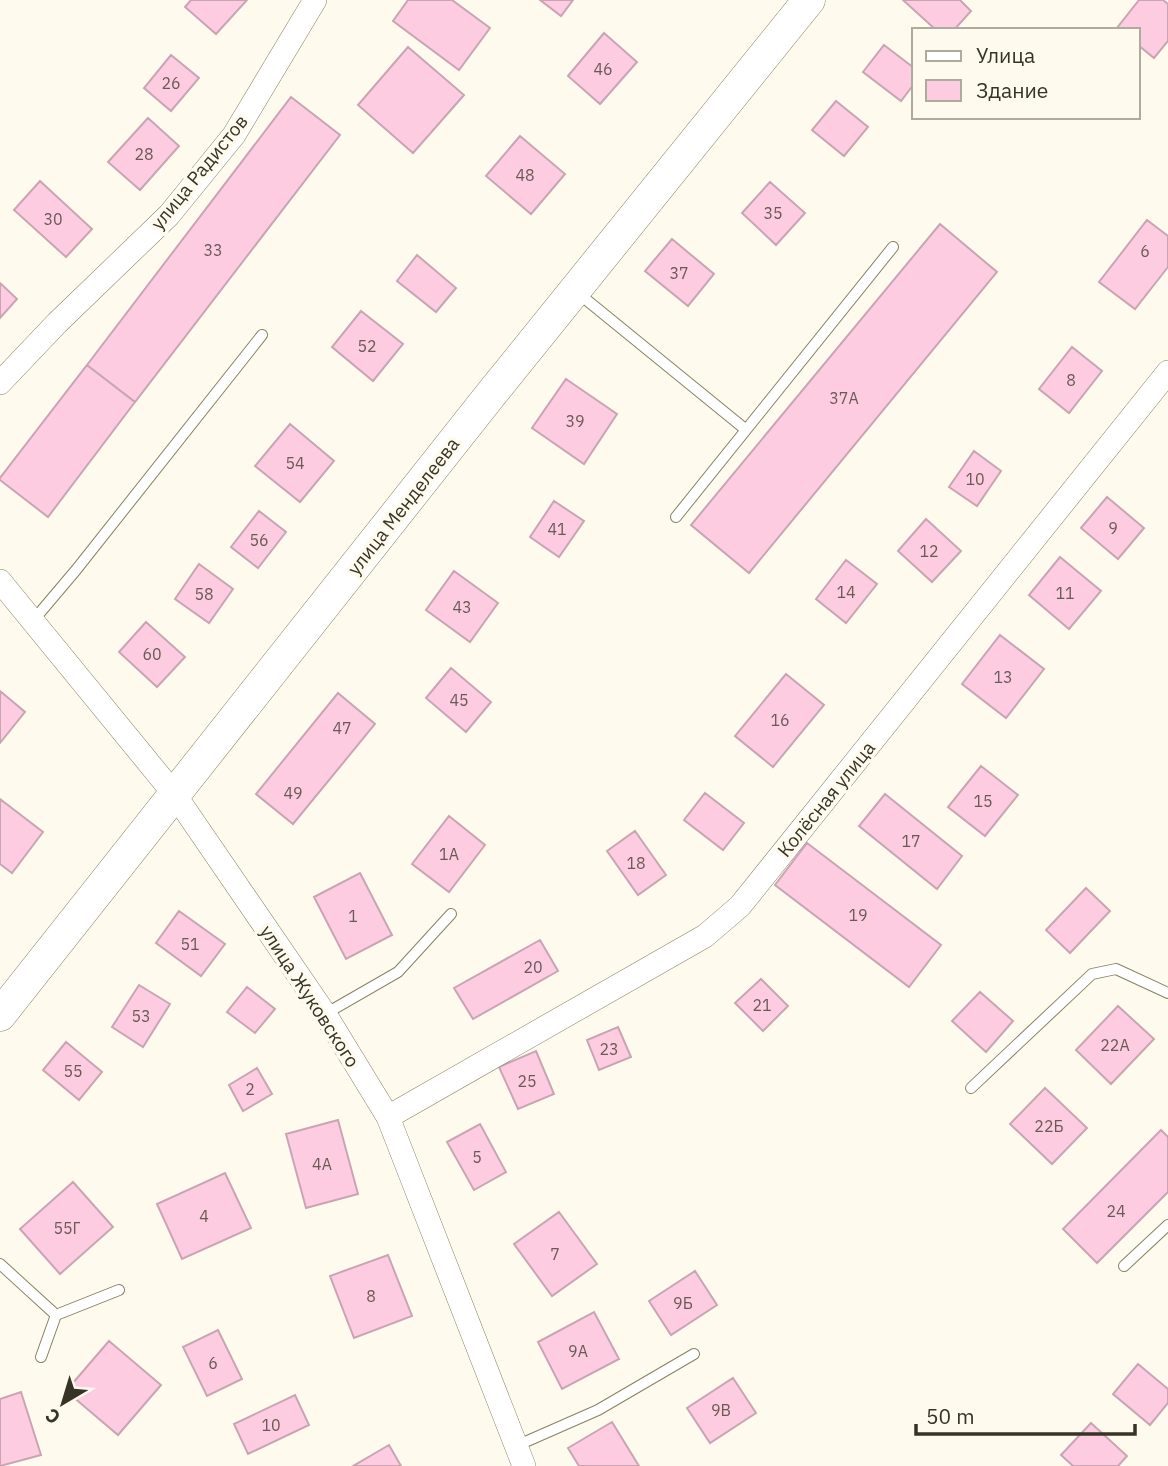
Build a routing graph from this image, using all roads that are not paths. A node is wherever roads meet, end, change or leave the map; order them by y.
1 (315, 0) edge
2 (809, 0) edge
3 (894, 247) dead end
4 (576, 291) junction
5 (262, 335) dead end
6 (1168, 372) edge
7 (0, 383) edge
8 (745, 429) junction
9 (676, 517) dead end
10 (0, 581) edge
11 (32, 622) junction
12 (175, 795) junction
13 (451, 914) dead end
14 (1168, 993) edge
15 (325, 1014) junction
16 (0, 1015) edge
17 (971, 1088) dead end
18 (388, 1117) junction
19 (1168, 1224) edge
20 (0, 1264) edge
21 (1124, 1266) dead end
22 (119, 1290) dead end
23 (56, 1315) junction
24 (694, 1354) dead end
25 (41, 1357) dead end
26 (520, 1456) edge

1 - 7 street, улица Радистов
2 - 4 street, улица Менделеева
3 - 8 lane
4 - 8 lane
4 - 12 street, улица Менделеева
5 - 11 lane
6 - 18 street, Колёсная улица
8 - 9 lane
10 - 11 street, улица Жуковского
11 - 12 street, улица Жуковского
12 - 15 street, улица Жуковского
12 - 16 street, улица Менделеева
13 - 15 lane
14 - 17 lane
15 - 18 street, улица Жуковского
18 - 26 street, улица Жуковского
19 - 21 lane
20 - 23 lane
22 - 23 lane
23 - 25 lane
24 - 26 lane

